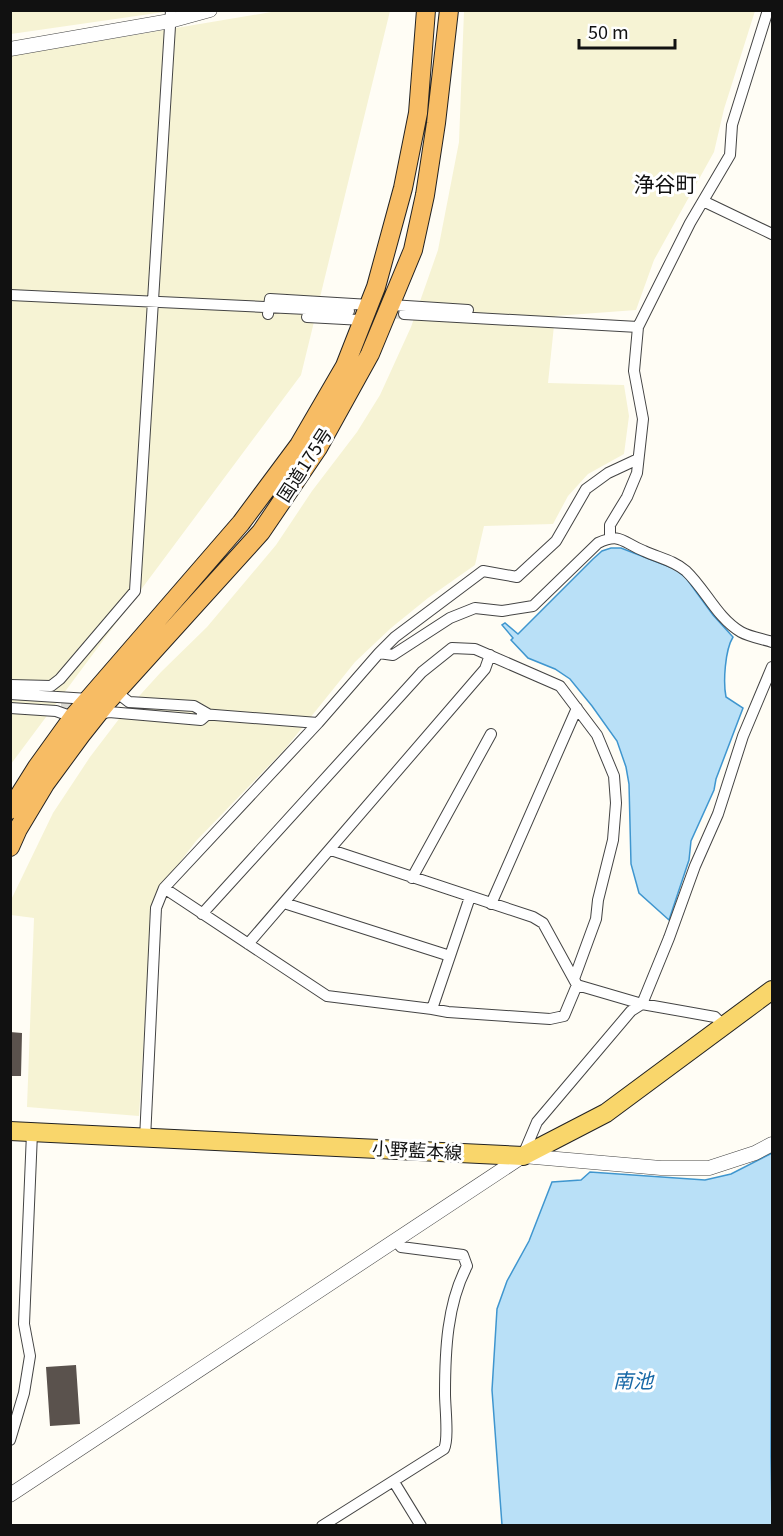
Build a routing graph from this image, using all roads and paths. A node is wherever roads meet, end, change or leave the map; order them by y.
1 (210, 10) edge
2 (426, 10) edge
3 (449, 10) edge
4 (768, 10) edge
5 (171, 16) edge
6 (10, 49) edge
7 (703, 201) junction
8 (772, 234) edge
9 (10, 295) edge
10 (153, 302) junction
11 (268, 308) junction
12 (361, 312) junction
13 (393, 312) junction
14 (472, 318) junction
15 (638, 327) junction
16 (638, 459) junction
17 (610, 538) junction
18 (772, 642) edge
19 (379, 653) junction
20 (490, 655) junction
21 (772, 667) edge
22 (10, 685) edge
23 (10, 693) edge
24 (119, 700) junction
25 (10, 702) edge
26 (93, 707) junction
27 (10, 708) edge
28 (577, 708) junction
29 (67, 711) junction
30 (208, 714) junction
31 (318, 723) junction
32 (491, 734) dead end
33 (10, 810) edge
34 (10, 847) edge
35 (330, 850) junction
36 (412, 878) junction
37 (164, 888) junction
38 (470, 897) junction
39 (284, 903) junction
40 (491, 904) junction
41 (202, 914) junction
42 (248, 944) junction
43 (450, 956) junction
44 (575, 982) junction
45 (772, 990) edge
46 (642, 1004) junction
47 (432, 1009) junction
48 (724, 1026) junction
49 (10, 1131) edge
50 (32, 1132) junction
51 (145, 1139) junction
52 (772, 1144) edge
53 (523, 1156) junction
54 (396, 1241) junction
55 (10, 1440) edge
56 (393, 1482) junction
57 (10, 1495) edge
58 (322, 1526) edge
59 (421, 1526) edge

1 - 5 street
2 - 12 highway, 国道175号
3 - 13 highway, 国道175号
4 - 7 street
5 - 6 street
5 - 10 street
7 - 8 street
7 - 15 street
9 - 10 street
10 - 11 street
10 - 22 street
11 - 12 street
11 - 12 street
11 - 12 street
12 - 26 highway, 国道175号
13 - 14 street
13 - 14 street
13 - 24 highway, 国道175号
14 - 15 street
15 - 16 street
16 - 17 street
16 - 19 street
17 - 18 street
17 - 19 street
19 - 31 street
20 - 28 street
20 - 35 street
20 - 41 street
21 - 46 street
23 - 26 street
24 - 26 highway, 国道175号
24 - 30 street
24 - 30 street
25 - 29 street
26 - 29 highway, 国道175号
26 - 30 street
26 - 34 highway, 国道175号
27 - 29 street
28 - 40 street
28 - 44 street
29 - 33 highway, 国道175号
30 - 31 street
31 - 37 street
32 - 36 street
35 - 36 street
35 - 39 street
36 - 38 street
37 - 41 street
37 - 51 street
38 - 40 street
38 - 43 street
39 - 42 street
39 - 43 street
40 - 44 street
41 - 42 street
42 - 47 street
43 - 47 street
44 - 46 street
44 - 47 street
45 - 48 main road, 小野藍本線
46 - 48 street
46 - 53 street
48 - 53 main road, 小野藍本線
49 - 50 main road, 小野藍本線
50 - 51 main road, 小野藍本線
50 - 55 street
51 - 53 main road, 小野藍本線
52 - 53 street
53 - 54 street
54 - 56 street
54 - 57 street
56 - 58 street
56 - 59 street

